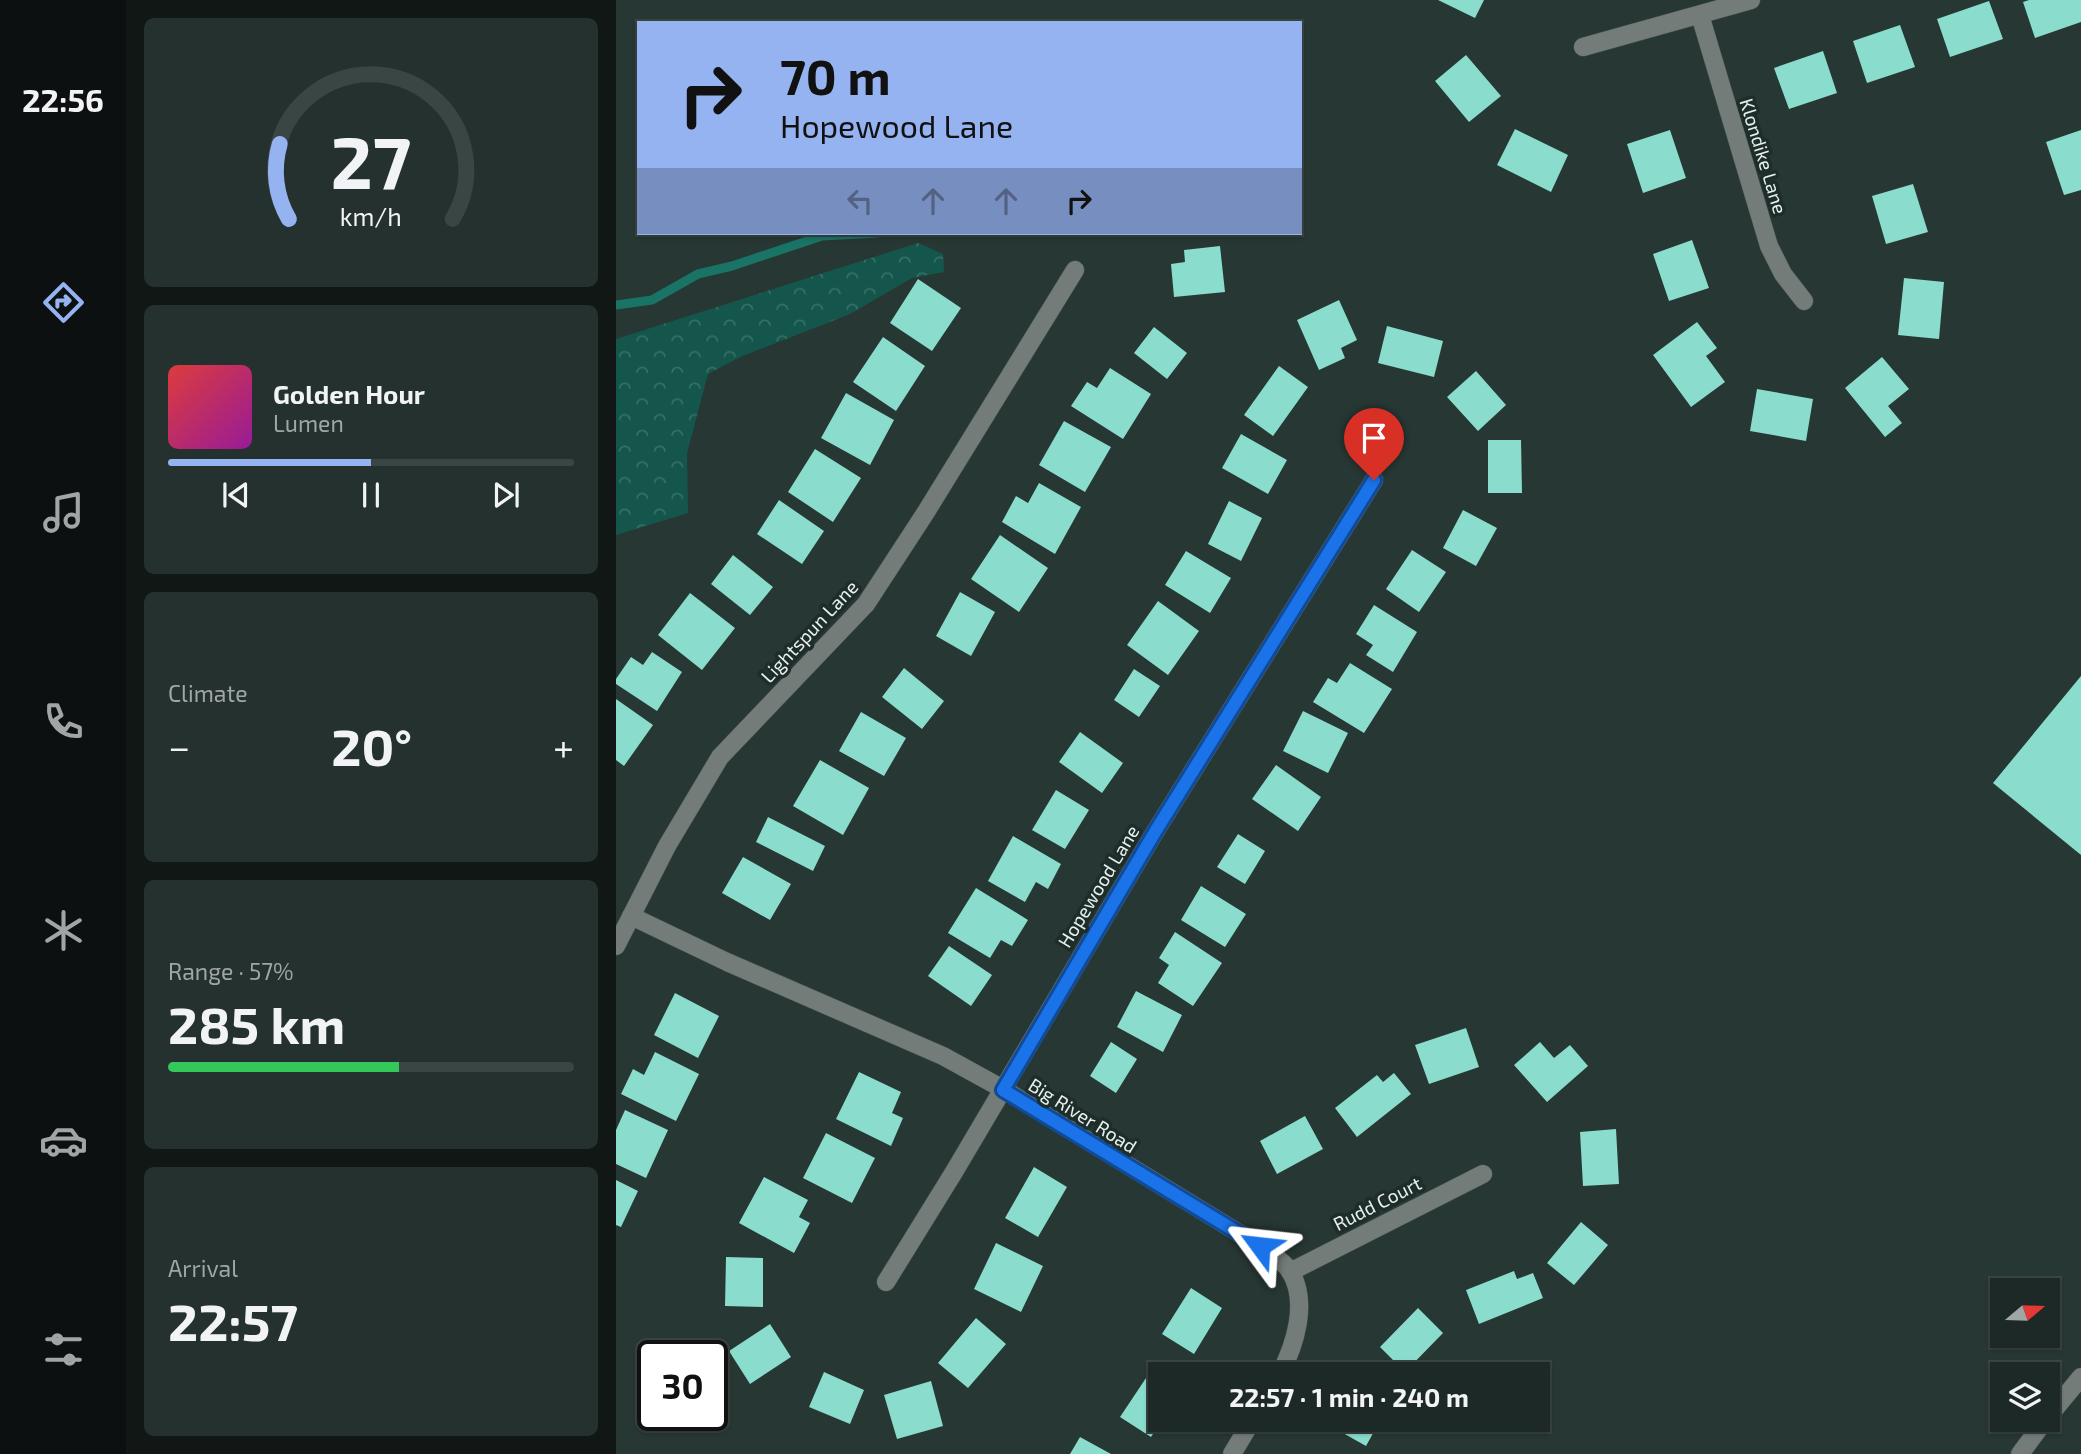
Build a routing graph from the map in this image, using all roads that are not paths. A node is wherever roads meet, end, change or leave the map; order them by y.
1 (1751, 0) edge
2 (1700, 15) junction
3 (1583, 47) dead end
4 (1075, 270) dead end
5 (1804, 301) dead end
6 (1374, 480) dead end
7 (631, 916) junction
8 (616, 946) edge
9 (1003, 1090) junction
10 (1483, 1174) dead end
11 (1290, 1272) junction
12 (886, 1282) dead end
13 (1285, 1362) edge
14 (2081, 1377) edge
15 (2060, 1402) edge
16 (1245, 1432) edge
17 (2036, 1432) edge
18 (1231, 1454) edge
19 (2020, 1454) edge

1 - 2 street
2 - 3 street
2 - 5 street, Klondike Lane
4 - 7 street, Lightspun Lane
6 - 9 street, Hopewood Lane
7 - 8 street, Lightspun Lane
7 - 9 street, Big River Road
9 - 11 street, Big River Road
9 - 12 street, Hopewood Lane
10 - 11 street, Rudd Court
11 - 13 street
14 - 15 street
16 - 18 street
17 - 19 street

